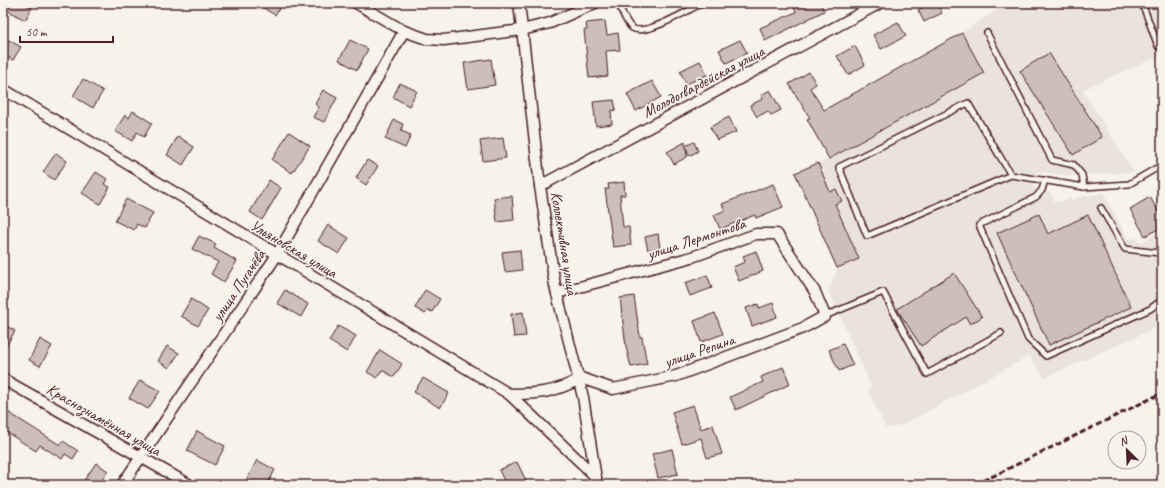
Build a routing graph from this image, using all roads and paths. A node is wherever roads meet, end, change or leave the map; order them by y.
1 (356, 3) edge
2 (519, 3) edge
3 (595, 3) edge
4 (618, 3) edge
5 (702, 3) edge
6 (880, 3) edge
7 (1142, 3) edge
8 (522, 30) junction
9 (404, 31) junction
10 (987, 32) dead end
11 (1158, 46) dead end
12 (3, 89) edge
13 (1162, 165) edge
14 (1012, 175) junction
15 (1045, 180) junction
16 (540, 186) junction
17 (1084, 187) junction
18 (1101, 208) dead end
19 (277, 255) junction
20 (1162, 257) edge
21 (557, 293) junction
22 (1162, 300) edge
23 (825, 316) junction
24 (1001, 333) dead end
25 (579, 378) junction
26 (3, 379) edge
27 (510, 394) junction
28 (140, 457) junction
29 (597, 481) edge
30 (122, 485) edge
31 (190, 485) edge
32 (590, 485) edge

1 - 9 street
2 - 8 street, Коллективная улица
3 - 8 street
4 - 5 lane
6 - 16 street, Молодогвардейская улица
7 - 11 lane
8 - 9 street
8 - 16 street, Коллективная улица
9 - 19 street, улица Пугачёва
10 - 17 lane
12 - 19 street, Ульяновская улица
13 - 17 lane
14 - 14 lane
14 - 15 lane
15 - 17 lane
15 - 22 lane
16 - 21 street, Коллективная улица
18 - 20 lane
19 - 27 street, Ульяновская улица
19 - 28 street, улица Пугачёва
21 - 23 street, улица Лермонтова
21 - 25 street, Коллективная улица
23 - 24 lane
23 - 25 street, улица Репина
25 - 27 street
25 - 29 street, Коллективная улица
26 - 28 street, Краснознамённая улица
27 - 29 street, Ульяновская улица
28 - 30 street, улица Пугачёва
28 - 31 street, Краснознамённая улица
29 - 32 street

